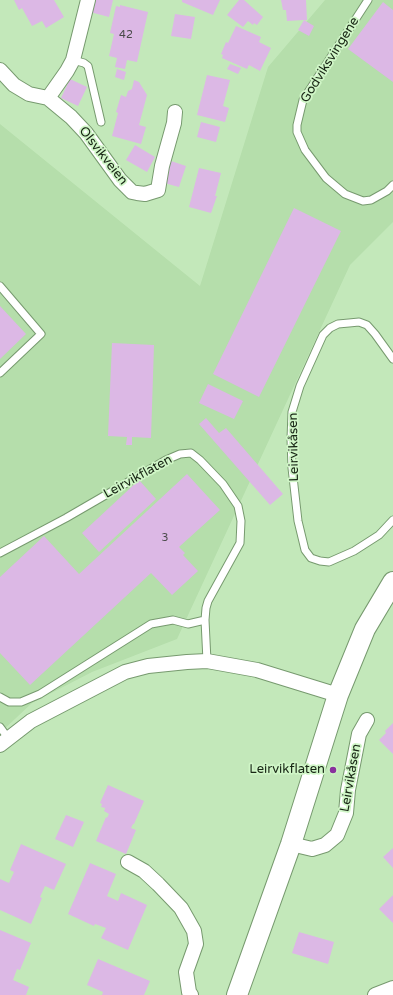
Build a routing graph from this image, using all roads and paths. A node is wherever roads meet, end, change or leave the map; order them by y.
1 (88, 0) edge
2 (368, 0) edge
3 (73, 60) junction
4 (0, 70) edge
5 (48, 98) junction
6 (175, 112) dead end
7 (101, 122) dead end
8 (393, 185) edge
9 (0, 286) edge
10 (393, 359) edge
11 (0, 373) edge
12 (393, 520) edge
13 (0, 553) edge
14 (393, 582) edge
15 (205, 620) junction
16 (207, 661) junction
17 (338, 695) junction
18 (0, 697) edge
19 (367, 720) dead end
20 (3, 737) edge
21 (291, 844) junction
22 (128, 862) dead end
23 (393, 988) edge
24 (190, 995) edge
25 (237, 995) edge
26 (375, 995) edge

1 - 3 street
2 - 8 lane, Godviksvingene
3 - 5 street
3 - 7 lane, Olsvikveien
4 - 5 street, Olsvikveien
5 - 6 street, Olsvikveien
9 - 11 lane
10 - 12 lane, Leirvikåsen
13 - 15 lane, Leirvikflaten
14 - 17 main road
15 - 16 lane, Leirvikflaten
15 - 18 lane
16 - 17 street
16 - 20 street
17 - 21 main road
19 - 21 street, Leirvikåsen
21 - 25 main road
22 - 24 street
23 - 26 street

